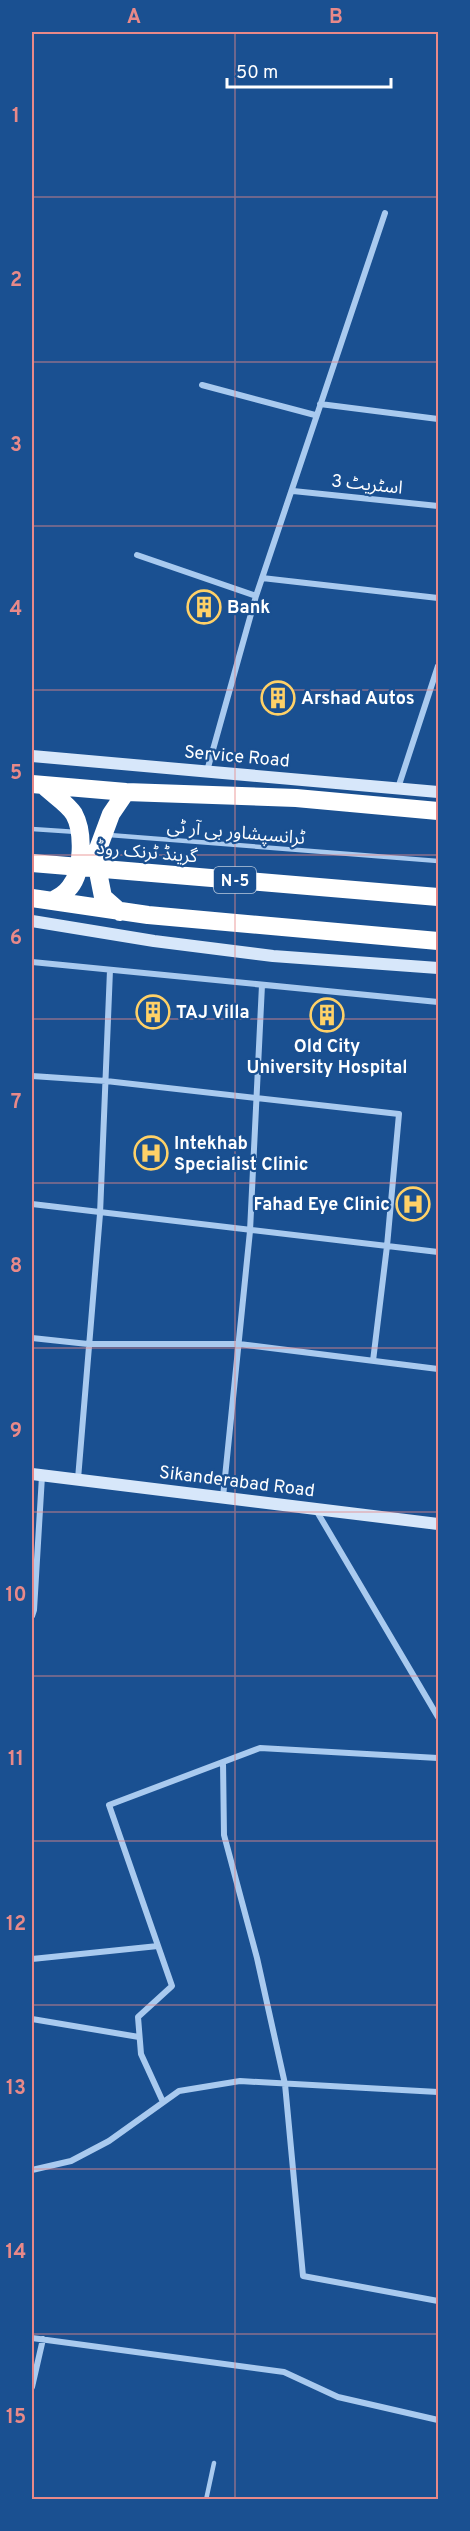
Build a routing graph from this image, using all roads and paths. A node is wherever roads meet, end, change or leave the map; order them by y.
1 (385, 213) dead end
2 (202, 385) dead end
3 (320, 404) junction
4 (315, 415) junction
5 (438, 419) edge
6 (292, 491) junction
7 (438, 506) edge
8 (137, 555) dead end
9 (262, 578) junction
10 (256, 596) junction
11 (438, 598) edge
12 (438, 666) edge
13 (32, 756) edge
14 (207, 771) junction
15 (37, 785) edge
16 (398, 789) junction
17 (126, 792) junction
18 (438, 792) edge
19 (438, 811) edge
20 (32, 829) edge
21 (438, 861) edge
22 (32, 863) edge
23 (438, 897) edge
24 (32, 898) edge
25 (51, 901) junction
26 (120, 912) junction
27 (32, 921) edge
28 (438, 941) edge
29 (32, 962) edge
30 (438, 968) edge
31 (110, 969) junction
32 (262, 985) junction
33 (438, 1002) edge
34 (32, 1076) edge
35 (106, 1081) junction
36 (256, 1098) junction
37 (32, 1204) edge
38 (100, 1214) junction
39 (250, 1231) junction
40 (387, 1246) junction
41 (438, 1252) edge
42 (32, 1338) edge
43 (88, 1344) junction
44 (239, 1344) junction
45 (373, 1361) junction
46 (438, 1369) edge
47 (37, 1474) edge
48 (78, 1479) junction
49 (223, 1497) junction
50 (316, 1510) junction
51 (438, 1524) edge
52 (32, 1616) edge
53 (438, 1717) edge
54 (438, 1758) edge
55 (223, 1762) junction
56 (158, 1946) junction
57 (32, 1959) edge
58 (32, 2019) edge
59 (139, 2037) junction
60 (285, 2084) junction
61 (438, 2092) edge
62 (163, 2102) junction
63 (32, 2170) edge
64 (438, 2301) edge
65 (32, 2338) edge
66 (44, 2339) junction
67 (32, 2387) edge
68 (438, 2420) edge
69 (213, 2463) dead end
70 (206, 2499) edge

1 - 3 street
2 - 4 street
3 - 4 street
3 - 5 street
4 - 6 street
6 - 7 street, اسٹریٹ 3
6 - 9 street
8 - 10 street
9 - 10 street
9 - 11 street
10 - 14 street
12 - 16 street
13 - 14 street, Service Road
14 - 16 street, Service Road
15 - 17 highway
15 - 25 highway
16 - 18 street, Service Road
17 - 19 highway
17 - 26 highway
20 - 21 lane, ٹرانسپشاور بی آر ٹی
22 - 23 highway, گرینڈ ٹرنک روڈ / N-5
24 - 25 highway
25 - 26 highway
26 - 28 highway
27 - 30 street
29 - 31 street
31 - 32 street
31 - 35 street
32 - 33 street
32 - 36 street
34 - 35 street
35 - 36 street
35 - 38 street
36 - 39 street
36 - 40 street
37 - 38 street
38 - 39 street
38 - 43 street
39 - 40 street
39 - 44 street
40 - 41 street
40 - 45 street
42 - 43 street
43 - 44 street
43 - 48 street
44 - 45 street
44 - 49 street
45 - 46 street
47 - 48 street, Sikanderabad Road
47 - 52 street
48 - 49 street, Sikanderabad Road
49 - 50 street, Sikanderabad Road
50 - 51 street, Sikanderabad Road
50 - 53 street
54 - 55 street
55 - 56 street
55 - 60 street
56 - 57 street
56 - 59 street
58 - 59 street
59 - 62 street
60 - 61 street
60 - 62 street
60 - 64 street
62 - 63 street
65 - 66 street
66 - 67 street
66 - 68 street
69 - 70 lane

